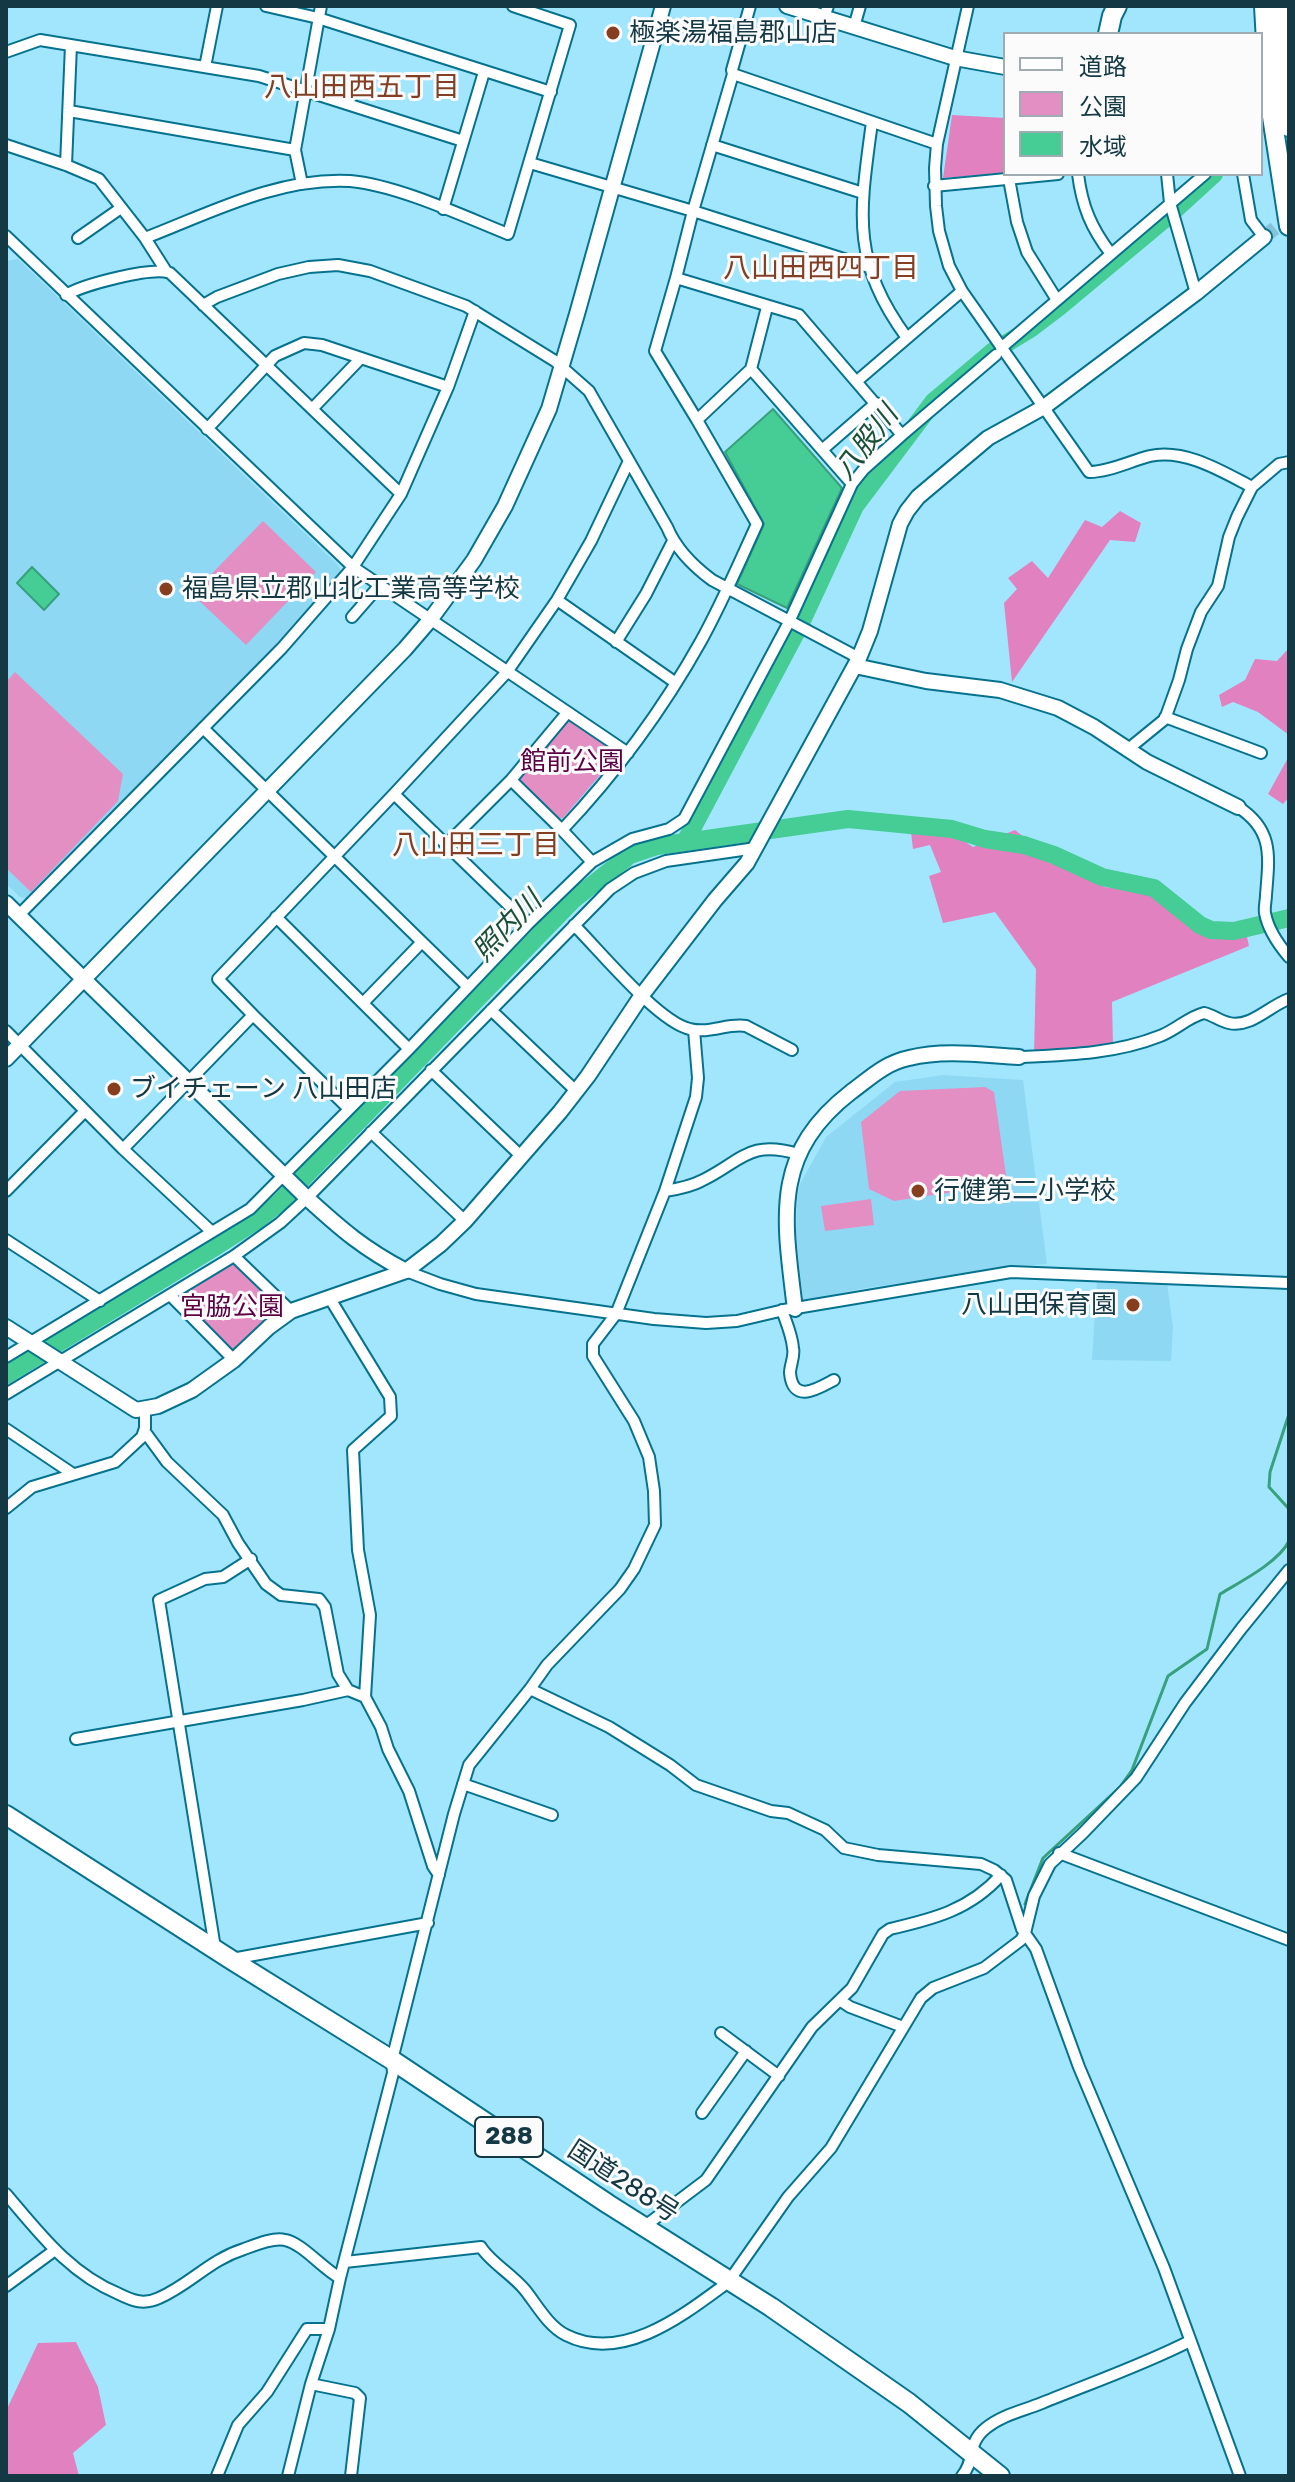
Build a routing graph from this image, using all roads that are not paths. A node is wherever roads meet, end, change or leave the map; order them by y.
1 (217, 6) edge
2 (266, 6) edge
3 (321, 6) edge
4 (513, 6) edge
5 (663, 6) edge
6 (750, 6) edge
7 (787, 6) edge
8 (860, 6) edge
9 (968, 6) edge
10 (1117, 6) edge
11 (1256, 6) edge
12 (1264, 6) edge
13 (1278, 6) edge
14 (1288, 6) edge
15 (826, 12) edge
16 (1289, 16) edge
17 (318, 18) junction
18 (854, 27) junction
19 (1108, 32) edge
20 (1257, 32) edge
21 (71, 45) junction
22 (6, 52) edge
23 (955, 58) junction
24 (205, 67) junction
25 (1003, 67) edge
26 (484, 72) junction
27 (733, 74) junction
28 (306, 89) junction
29 (551, 92) junction
30 (1263, 99) edge
31 (69, 111) junction
32 (872, 122) junction
33 (1289, 127) edge
34 (463, 141) junction
35 (937, 144) junction
36 (6, 145) edge
37 (712, 145) junction
38 (295, 150) junction
39 (1278, 161) junction
40 (530, 163) junction
41 (66, 165) junction
42 (1038, 176) edge
43 (1078, 176) edge
44 (1167, 176) edge
45 (1203, 176) edge
46 (1243, 176) edge
47 (1009, 179) junction
48 (302, 184) junction
49 (934, 186) junction
50 (612, 189) junction
51 (863, 193) junction
52 (1170, 203) junction
53 (121, 208) junction
54 (443, 209) junction
55 (693, 211) junction
56 (1289, 226) edge
57 (1264, 237) joint
58 (78, 238) dead end
59 (145, 238) junction
60 (9, 244) edge
61 (1111, 254) junction
62 (869, 267) junction
63 (166, 271) junction
64 (676, 278) junction
65 (962, 291) junction
66 (1196, 293) junction
67 (66, 295) junction
68 (1057, 300) junction
69 (203, 305) junction
70 (767, 307) junction
71 (475, 311) junction
72 (907, 338) junction
73 (999, 351) junction
74 (361, 358) junction
75 (266, 365) junction
76 (561, 367) junction
77 (751, 369) junction
78 (857, 381) junction
79 (448, 387) junction
80 (876, 403) junction
81 (1044, 407) junction
82 (313, 408) junction
83 (697, 420) junction
84 (207, 429) junction
85 (902, 435) junction
86 (822, 450) junction
87 (629, 461) junction
88 (1289, 462) edge
89 (852, 484) junction
90 (1252, 487) junction
91 (401, 494) junction
92 (673, 541) junction
93 (353, 567) junction
94 (379, 586) junction
95 (728, 588) junction
96 (557, 600) junction
97 (352, 617) dead end
98 (430, 620) junction
99 (789, 622) junction
100 (616, 642) junction
101 (857, 662) junction
102 (507, 672) junction
103 (676, 683) junction
104 (567, 713) junction
105 (1165, 717) junction
106 (203, 728) junction
107 (1127, 750) junction
108 (628, 753) junction
109 (1261, 753) dead end
110 (511, 780) junction
111 (267, 792) junction
112 (394, 794) junction
113 (1238, 807) joint
114 (562, 830) junction
115 (446, 845) junction
116 (756, 848) junction
117 (335, 856) junction
118 (592, 862) junction
119 (6, 903) edge
120 (18, 916) junction
121 (276, 917) junction
122 (528, 924) junction
123 (574, 925) junction
124 (422, 942) junction
125 (1289, 957) edge
126 (83, 979) junction
127 (468, 987) junction
128 (642, 995) junction
129 (1289, 999) edge
130 (363, 1003) junction
131 (491, 1010) junction
132 (253, 1015) junction
133 (694, 1030) junction
134 (6, 1031) edge
135 (20, 1045) junction
136 (409, 1049) junction
137 (792, 1050) dead end
138 (1019, 1057) joint
139 (6, 1059) edge
140 (431, 1070) junction
141 (188, 1082) junction
142 (576, 1091) junction
143 (349, 1109) junction
144 (85, 1111) junction
145 (371, 1132) junction
146 (123, 1149) junction
147 (798, 1154) junction
148 (522, 1157) junction
149 (284, 1175) junction
150 (6, 1191) edge
151 (665, 1191) junction
152 (307, 1198) junction
153 (465, 1221) junction
154 (212, 1232) junction
155 (6, 1240) edge
156 (234, 1256) junction
157 (406, 1271) junction
158 (1289, 1283) edge
159 (170, 1295) junction
160 (329, 1297) junction
161 (100, 1301) junction
162 (788, 1309) junction
163 (291, 1311) junction
164 (616, 1314) junction
165 (6, 1327) edge
166 (30, 1342) junction
167 (6, 1357) edge
168 (234, 1360) junction
169 (60, 1361) junction
170 (834, 1380) dead end
171 (6, 1394) edge
172 (145, 1410) junction
173 (6, 1429) edge
174 (145, 1432) junction
175 (73, 1474) junction
176 (6, 1508) edge
177 (251, 1559) junction
178 (1289, 1570) edge
179 (530, 1689) junction
180 (348, 1690) junction
181 (365, 1697) junction
182 (180, 1721) junction
183 (76, 1739) dead end
184 (463, 1784) junction
185 (6, 1815) edge
186 (552, 1815) dead end
187 (6, 1826) edge
188 (1059, 1853) junction
189 (439, 1875) junction
190 (1001, 1875) junction
191 (428, 1923) junction
192 (1025, 1933) junction
193 (1289, 1940) edge
194 (223, 1955) junction
195 (841, 2001) junction
196 (903, 2027) junction
197 (721, 2033) dead end
198 (746, 2051) junction
199 (392, 2067) junction
200 (779, 2076) junction
201 (702, 2113) dead end
202 (6, 2194) edge
203 (642, 2228) junction
204 (55, 2250) junction
205 (345, 2262) junction
206 (340, 2278) junction
207 (726, 2284) junction
208 (6, 2286) edge
209 (329, 2329) junction
210 (1190, 2341) junction
211 (311, 2384) junction
212 (968, 2463) edge
213 (217, 2476) edge
214 (288, 2476) edge
215 (351, 2476) edge
216 (989, 2476) edge
217 (1000, 2476) edge
218 (1240, 2476) edge

1 - 24 street
2 - 17 street
3 - 17 street
4 - 29 street
5 - 50 street
6 - 27 street
7 - 15 street
8 - 18 street
9 - 23 street
10 - 19 highway
11 - 20 highway
12 - 39 highway
13 - 33 highway
14 - 16 highway
15 - 18 street
17 - 26 street
17 - 28 street
18 - 23 street
21 - 22 street
21 - 24 street
21 - 31 street
23 - 25 street
23 - 35 street
24 - 28 street
26 - 29 street
26 - 34 street
27 - 32 street
27 - 37 street
28 - 34 street
28 - 38 street
29 - 40 street
30 - 39 highway
31 - 38 street
31 - 41 street
32 - 35 street
32 - 51 street
34 - 54 street
35 - 49 street
36 - 41 street
37 - 51 street
37 - 55 street
38 - 48 street
39 - 56 highway
40 - 50 street
40 - 54 street
41 - 53 street
42 - 47 street
43 - 61 street
44 - 52 street
45 - 52 street
46 - 57 street
47 - 49 street
47 - 68 street
48 - 54 street
48 - 59 street
49 - 65 street
50 - 55 street
50 - 76 street
51 - 62 street
52 - 61 street
52 - 66 street
53 - 58 street
53 - 59 street
55 - 62 street
55 - 64 street
57 - 66 street
59 - 63 street
60 - 67 street
61 - 68 street
62 - 72 street
63 - 67 street
63 - 69 street
64 - 70 street
64 - 83 street
65 - 72 street
65 - 73 street
66 - 81 street
67 - 84 street
68 - 73 street
69 - 71 street
69 - 75 street
70 - 77 street
70 - 78 street
71 - 76 street
71 - 79 street
72 - 78 street
73 - 81 street
73 - 85 street
74 - 75 street
74 - 79 street
74 - 82 street
75 - 82 street
75 - 84 street
76 - 87 street
76 - 98 street
77 - 83 street
77 - 86 street
78 - 80 street
79 - 91 street
80 - 85 street
80 - 86 street
81 - 90 street
81 - 101 street
82 - 91 street
83 - 95 street
84 - 93 street
85 - 89 street
86 - 89 street
87 - 92 street
87 - 96 street
88 - 90 street
89 - 99 street
90 - 105 street
91 - 93 street
92 - 95 street
92 - 100 street
93 - 94 street
93 - 106 street
94 - 97 street
94 - 98 street
95 - 99 street
95 - 103 street
96 - 100 street
96 - 102 street
98 - 102 street
98 - 111 street
99 - 101 street
99 - 118 street
100 - 103 street
101 - 107 street
101 - 116 street
102 - 104 street
102 - 112 street
103 - 108 street
104 - 108 street
104 - 110 street
105 - 107 street
105 - 109 street
106 - 111 street
106 - 120 street
107 - 113 street
108 - 114 street
110 - 114 street
110 - 115 street
111 - 117 street
111 - 126 street
112 - 115 street
112 - 117 street
113 - 125 street
114 - 118 street
115 - 122 street
116 - 123 street
116 - 128 street
117 - 121 street
117 - 124 street
118 - 122 street
119 - 120 street
120 - 126 street
121 - 130 street
121 - 132 street
122 - 127 street
123 - 128 street
123 - 131 street
124 - 127 street
124 - 130 street
126 - 135 street
126 - 141 street
127 - 136 street
128 - 133 street
128 - 142 street
129 - 138 street
130 - 136 street
131 - 140 street
131 - 142 street
132 - 141 street
132 - 143 street
133 - 137 street
133 - 151 street
134 - 135 street
135 - 139 street
135 - 144 street
136 - 143 street
138 - 147 street
140 - 145 street
140 - 148 street
141 - 146 street
141 - 149 street
142 - 148 street
143 - 149 street
144 - 146 street
144 - 150 street
145 - 152 street
145 - 153 street
146 - 154 street
147 - 151 street
147 - 162 street
148 - 153 street
149 - 152 street
149 - 154 street
151 - 164 street
152 - 156 street
152 - 157 street
153 - 157 street
154 - 161 street
155 - 161 street
156 - 159 street
156 - 163 street
157 - 160 street
157 - 164 street
158 - 162 street
159 - 168 street
159 - 169 street
160 - 163 street
160 - 181 street
161 - 166 street
162 - 164 street
162 - 170 street
163 - 168 street
164 - 179 street
165 - 166 street
166 - 167 street
166 - 169 street
168 - 172 street
169 - 171 street
169 - 172 street
172 - 174 street
173 - 175 street
174 - 175 street
174 - 177 street
175 - 176 street
177 - 180 street
177 - 182 street
178 - 188 street
179 - 184 street
179 - 190 street
180 - 181 street
180 - 182 street
181 - 189 street
182 - 183 street
182 - 194 street
184 - 186 street
184 - 189 street
185 - 194 highway, 国道288号 / 288
187 - 199 highway, 国道288号 / 288
188 - 192 street
188 - 193 street
189 - 191 street
190 - 192 street
190 - 195 street
191 - 194 street
191 - 199 street
192 - 196 street
192 - 210 street
194 - 199 highway, 国道288号 / 288
195 - 196 street
195 - 200 street
196 - 207 street
197 - 198 street
198 - 200 street
198 - 201 street
199 - 203 highway, 国道288号 / 288
199 - 205 street
200 - 203 street
202 - 204 street
203 - 207 highway, 国道288号 / 288
204 - 206 street
204 - 208 street
205 - 206 street
205 - 207 street
206 - 209 street
207 - 212 highway, 国道288号 / 288
209 - 211 street
209 - 213 street
210 - 212 street
210 - 218 street
211 - 214 street
211 - 215 street
212 - 216 highway, 国道288号 / 288
212 - 217 highway, 国道288号 / 288

